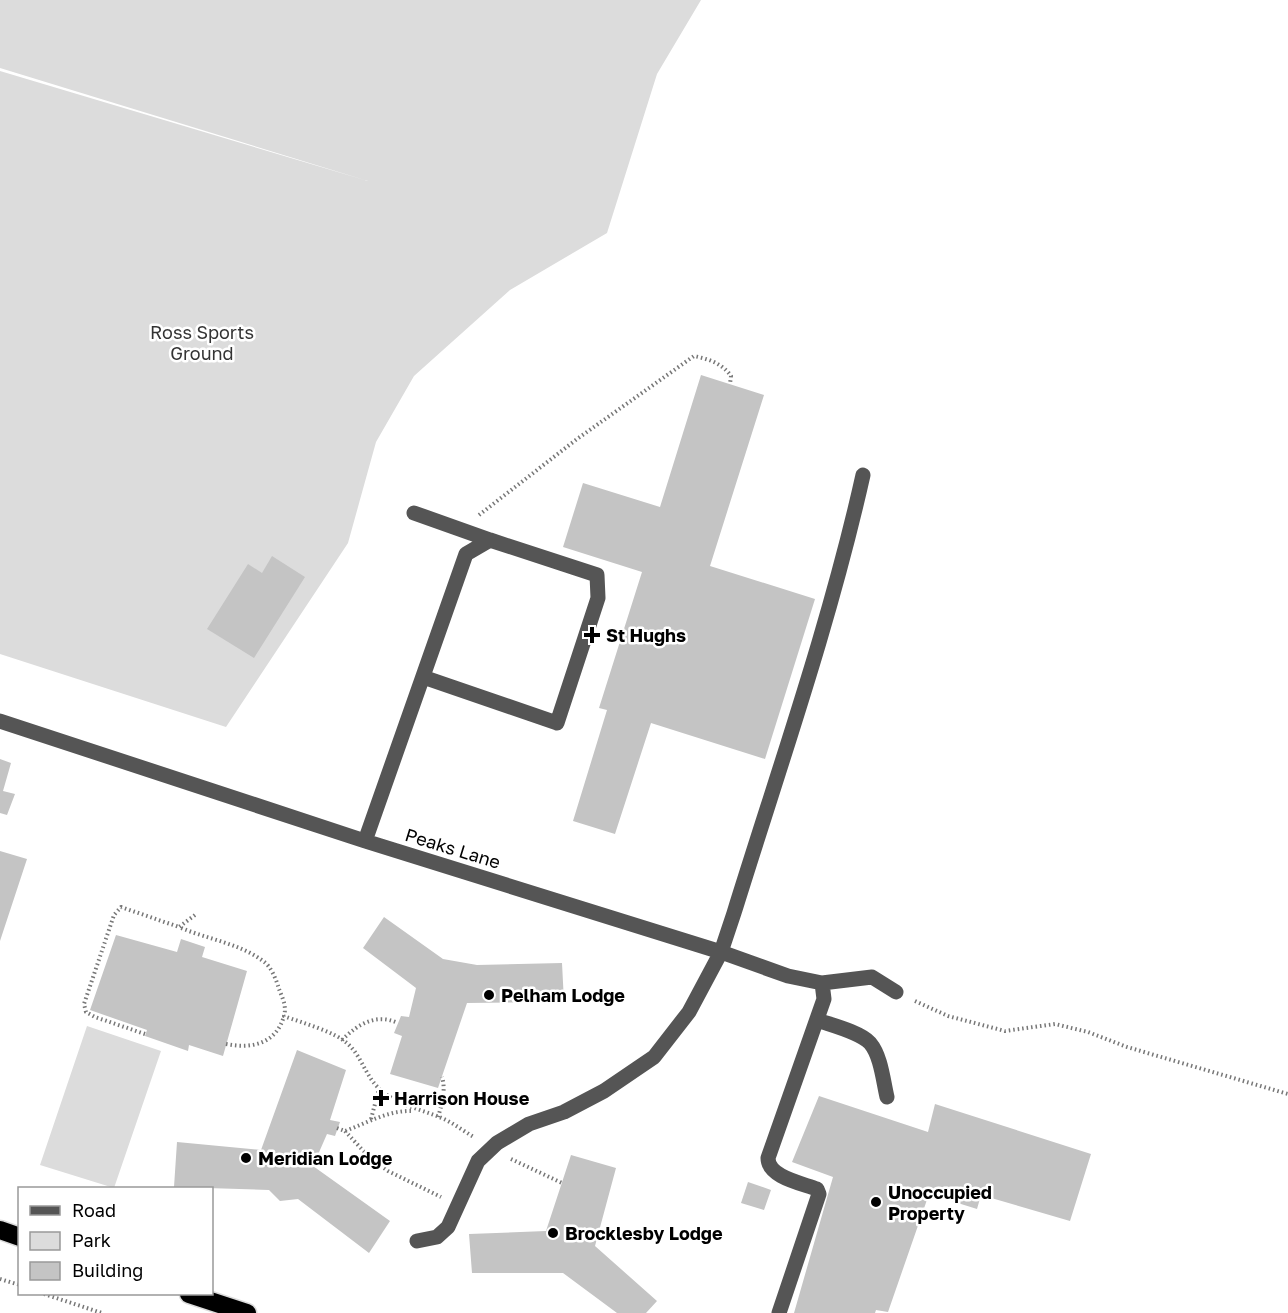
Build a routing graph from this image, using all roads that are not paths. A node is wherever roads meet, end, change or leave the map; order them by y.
1 (862, 475) dead end
2 (414, 513) dead end
3 (490, 540) junction
4 (423, 677) junction
5 (0, 721) edge
6 (365, 841) junction
7 (721, 952) junction
8 (822, 983) junction
9 (896, 992) road end
10 (817, 1020) junction
11 (887, 1097) dead end
12 (0, 1230) edge
13 (18, 1236) edge
14 (417, 1241) dead end
15 (195, 1295) edge
16 (247, 1313) edge
17 (779, 1313) edge

1 - 7 street
2 - 3 street
3 - 4 street
3 - 4 street
4 - 6 street
5 - 6 street, Peaks Lane
6 - 7 street, Peaks Lane
7 - 8 street, Peaks Lane
7 - 14 street
8 - 9 street, Peaks Lane
8 - 10 street
10 - 11 street
10 - 17 street
12 - 13 highway
15 - 16 highway

